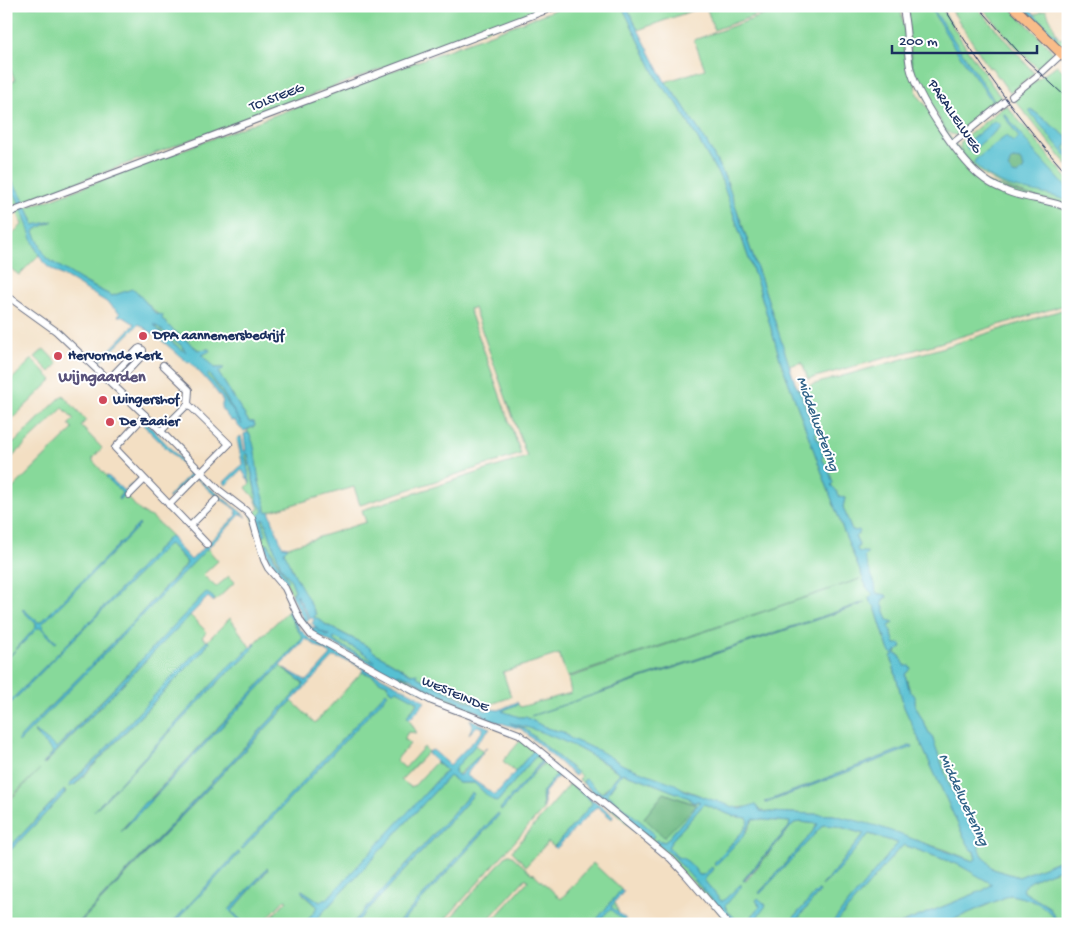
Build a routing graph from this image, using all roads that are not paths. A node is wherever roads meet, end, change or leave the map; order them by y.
1 (557, 6) edge
2 (902, 6) edge
3 (1013, 6) edge
4 (1066, 54) edge
5 (1012, 96) dead end
6 (1004, 102) dead end
7 (953, 143) junction
8 (1068, 208) edge
9 (6, 214) edge
10 (6, 294) edge
11 (163, 365) dead end
12 (108, 380) junction
13 (114, 386) junction
14 (188, 404) junction
15 (145, 415) junction
16 (161, 431) junction
17 (199, 476) junction
18 (144, 480) junction
19 (129, 495) dead end
20 (216, 500) dead end
21 (169, 505) junction
22 (190, 526) junction
23 (207, 544) dead end
24 (728, 924) edge

1 - 9 street, TOLSTEEG
2 - 7 street, PARALLELWEG
3 - 4 main road
4 - 5 street
6 - 7 street
7 - 8 street, PARALLELWEG
10 - 12 street, WESTEINDE
11 - 14 street
12 - 13 street, WESTEINDE
12 - 13 street
13 - 15 street, WESTEINDE
14 - 16 street
14 - 17 street
15 - 16 street, WESTEINDE
15 - 18 street
16 - 17 street, WESTEINDE
17 - 21 street
17 - 24 street, WESTEINDE
18 - 19 street
18 - 21 street
20 - 22 street
21 - 22 street
22 - 23 street

